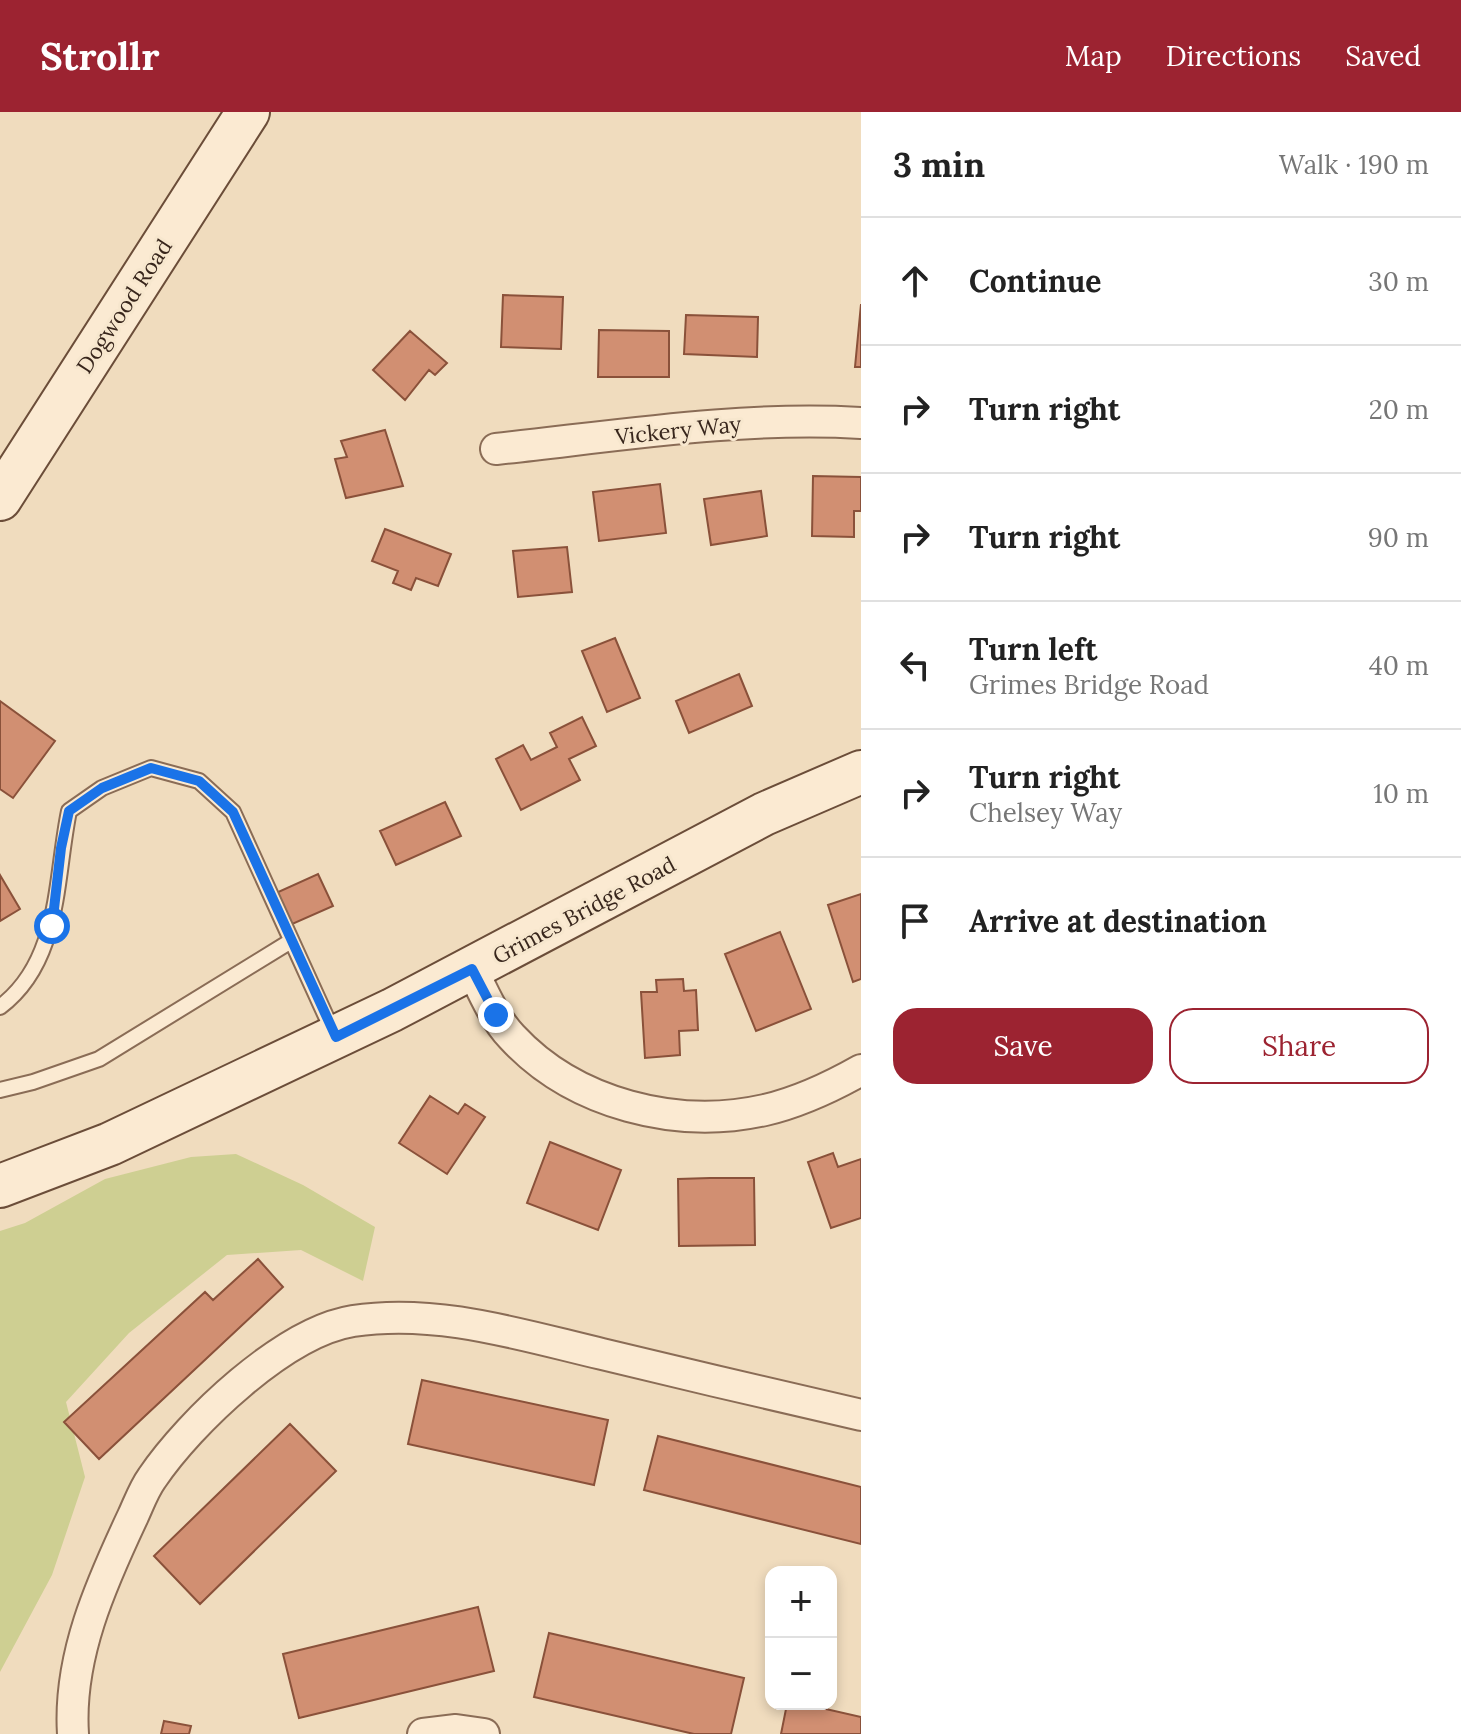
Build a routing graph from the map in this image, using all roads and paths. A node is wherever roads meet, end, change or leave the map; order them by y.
1 (248, 112) edge
2 (861, 423) edge
3 (496, 449) dead end
4 (0, 499) edge
5 (861, 772) edge
6 (291, 941) junction
7 (472, 969) junction
8 (0, 1007) edge
9 (336, 1037) junction
10 (861, 1070) edge
11 (0, 1090) edge
12 (0, 1186) edge
13 (861, 1415) edge
14 (73, 1734) edge
15 (423, 1734) edge
16 (484, 1734) edge

1 - 4 street, Dogwood Road
2 - 3 street, Vickery Way
5 - 7 street, Grimes Bridge Road
6 - 8 lane
6 - 9 lane
6 - 11 lane
7 - 9 street, Grimes Bridge Road
7 - 10 street
9 - 12 street, Grimes Bridge Road
13 - 14 street
15 - 16 street

